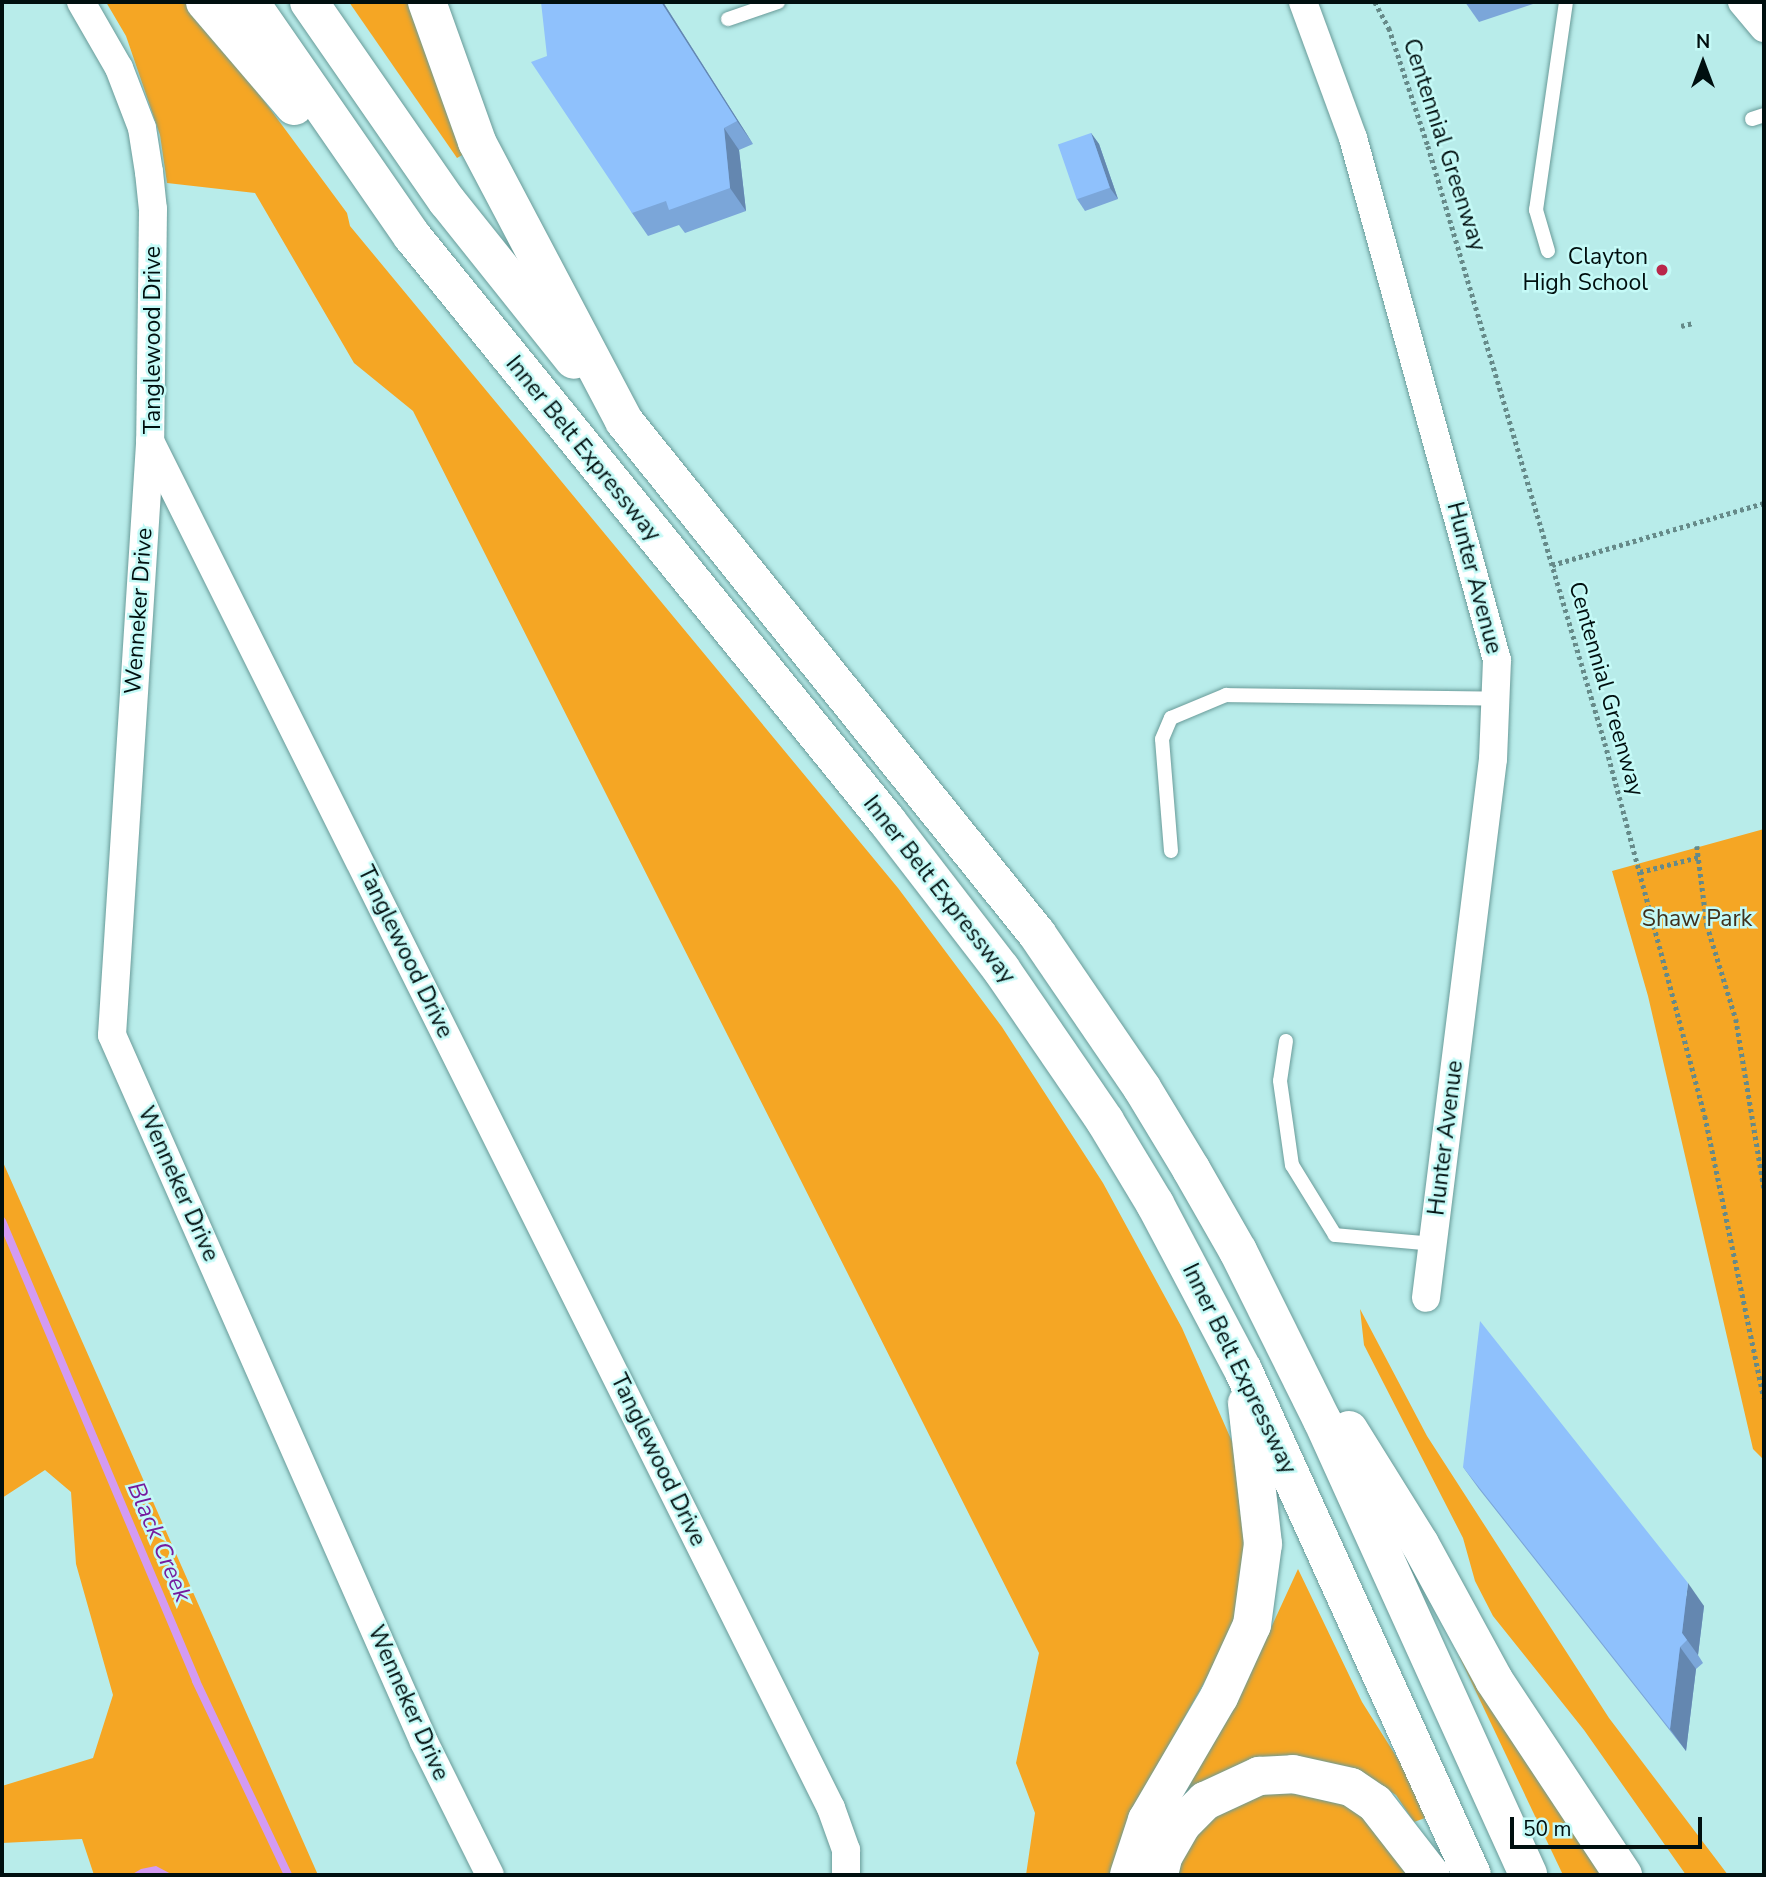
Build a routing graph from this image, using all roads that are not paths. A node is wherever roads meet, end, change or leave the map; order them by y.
1 (81, 2) edge
2 (205, 2) edge
3 (250, 2) edge
4 (309, 2) edge
5 (427, 2) edge
6 (778, 2) edge
7 (1303, 2) edge
8 (1566, 2) edge
9 (1742, 2) edge
10 (728, 19) dead end
11 (1764, 29) edge
12 (412, 236) junction
13 (1548, 251) dead end
14 (624, 421) junction
15 (150, 441) junction
16 (1496, 699) junction
17 (1171, 852) dead end
18 (1286, 1041) dead end
19 (1433, 1244) junction
20 (1238, 1251) junction
21 (1426, 1298) dead end
22 (1243, 1370) junction
23 (490, 1875) edge
24 (846, 1875) edge
25 (1129, 1875) edge
26 (1159, 1875) edge
27 (1431, 1875) edge
28 (1472, 1875) edge
29 (1528, 1875) edge
30 (1623, 1875) edge

1 - 15 street, Tanglewood Drive
2 - 12 highway
3 - 12 highway, Inner Belt Expressway
4 - 14 highway
5 - 14 highway
6 - 10 lane
7 - 16 street, Hunter Avenue
8 - 13 lane
9 - 11 street
12 - 22 highway, Inner Belt Expressway
14 - 20 highway
15 - 23 street, Wenneker Drive
15 - 24 street, Tanglewood Drive
16 - 17 lane
16 - 19 street, Hunter Avenue
18 - 19 lane
19 - 21 street, Hunter Avenue
20 - 29 highway
20 - 30 highway
22 - 25 highway
22 - 28 highway, Inner Belt Expressway
26 - 27 highway

